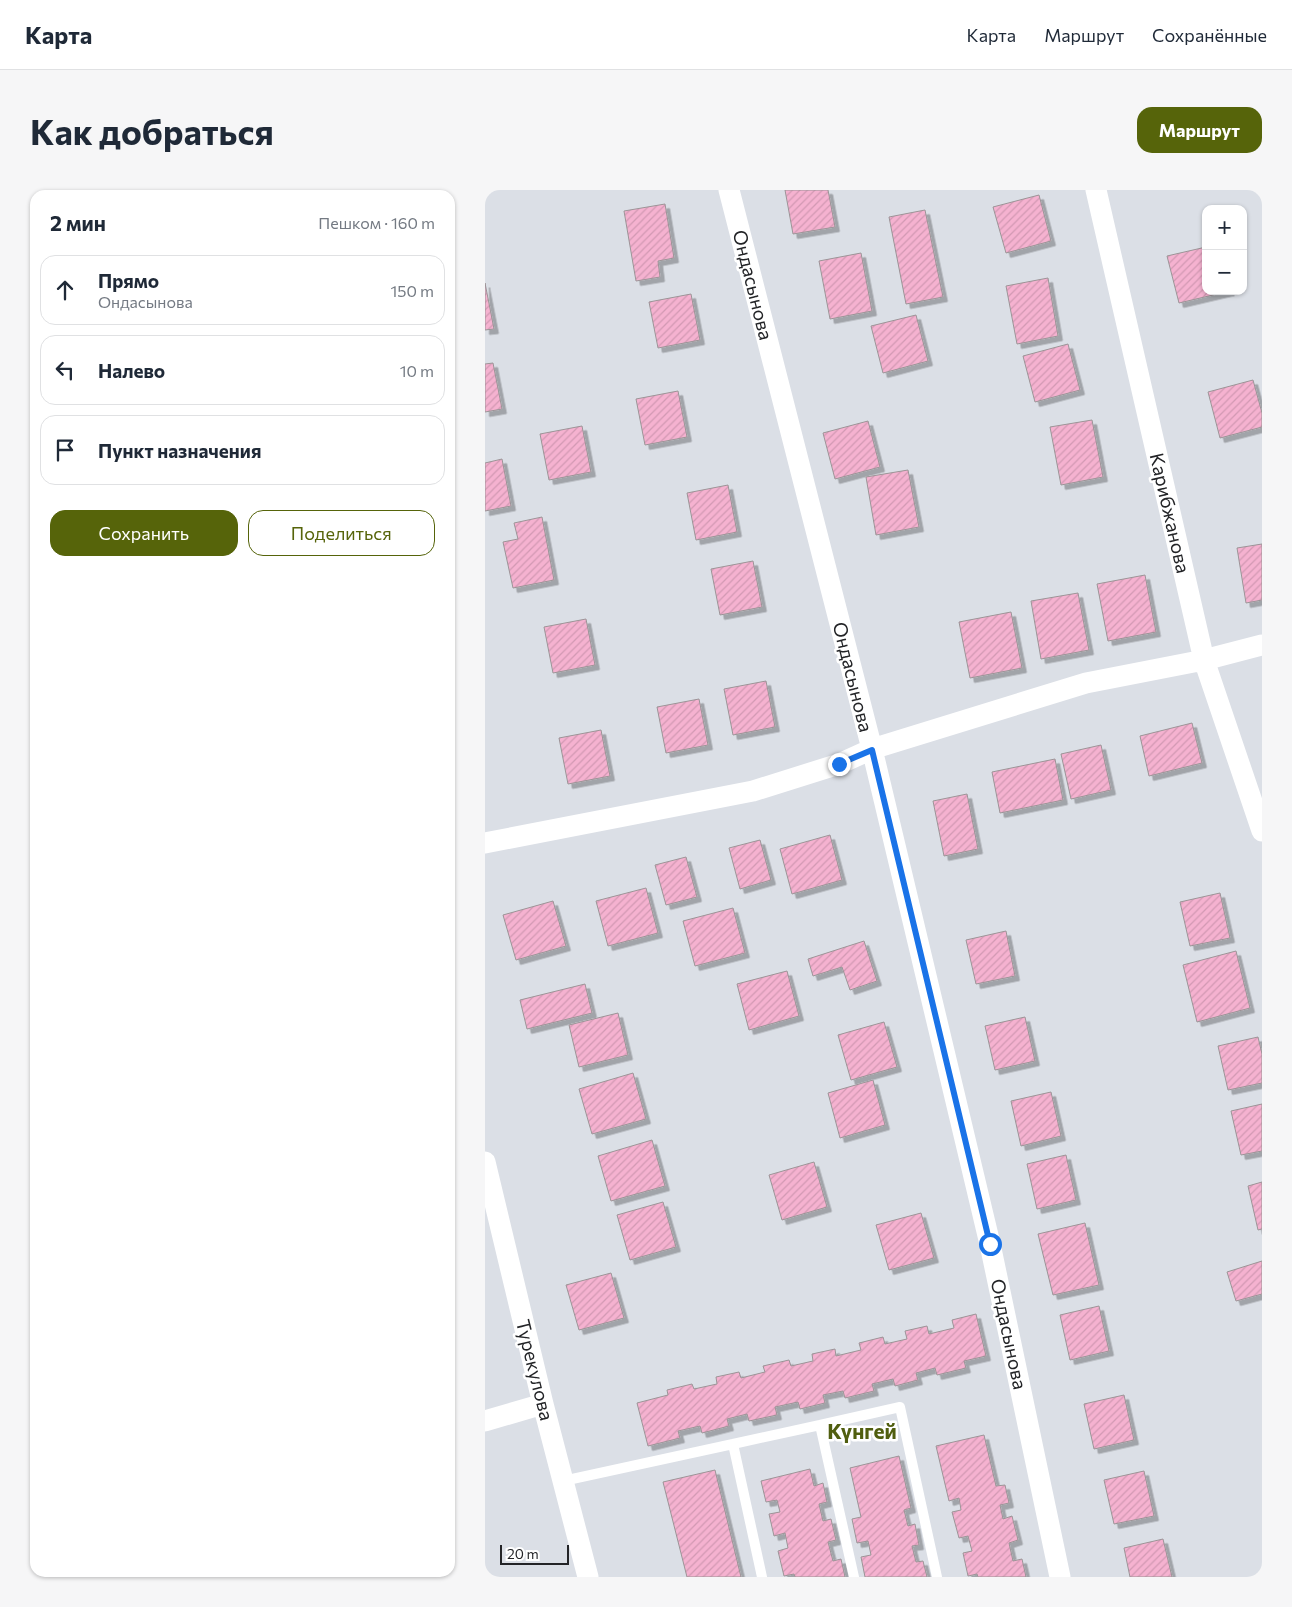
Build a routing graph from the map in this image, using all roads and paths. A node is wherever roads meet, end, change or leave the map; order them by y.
1 (729, 190) edge
2 (1097, 190) edge
3 (1262, 646) edge
4 (1204, 660) junction
5 (872, 750) junction
6 (1262, 831) edge
7 (485, 844) edge
8 (485, 1162) edge
9 (543, 1404) junction
10 (485, 1422) edge
11 (820, 1425) junction
12 (733, 1444) junction
13 (563, 1481) junction
14 (588, 1577) edge
15 (762, 1577) edge
16 (854, 1577) edge
17 (937, 1577) edge
18 (1060, 1577) edge

1 - 5 street, Ондасынова
2 - 4 street, Карибжанова
3 - 4 street
4 - 5 street
4 - 6 street, Карибжанова
5 - 7 street
5 - 18 street, Ондасынова
8 - 9 street, Турекулова
9 - 10 street
9 - 13 street, Турекулова
11 - 12 lane
11 - 16 lane
11 - 17 lane
12 - 13 lane
12 - 15 lane
13 - 14 street, Турекулова

